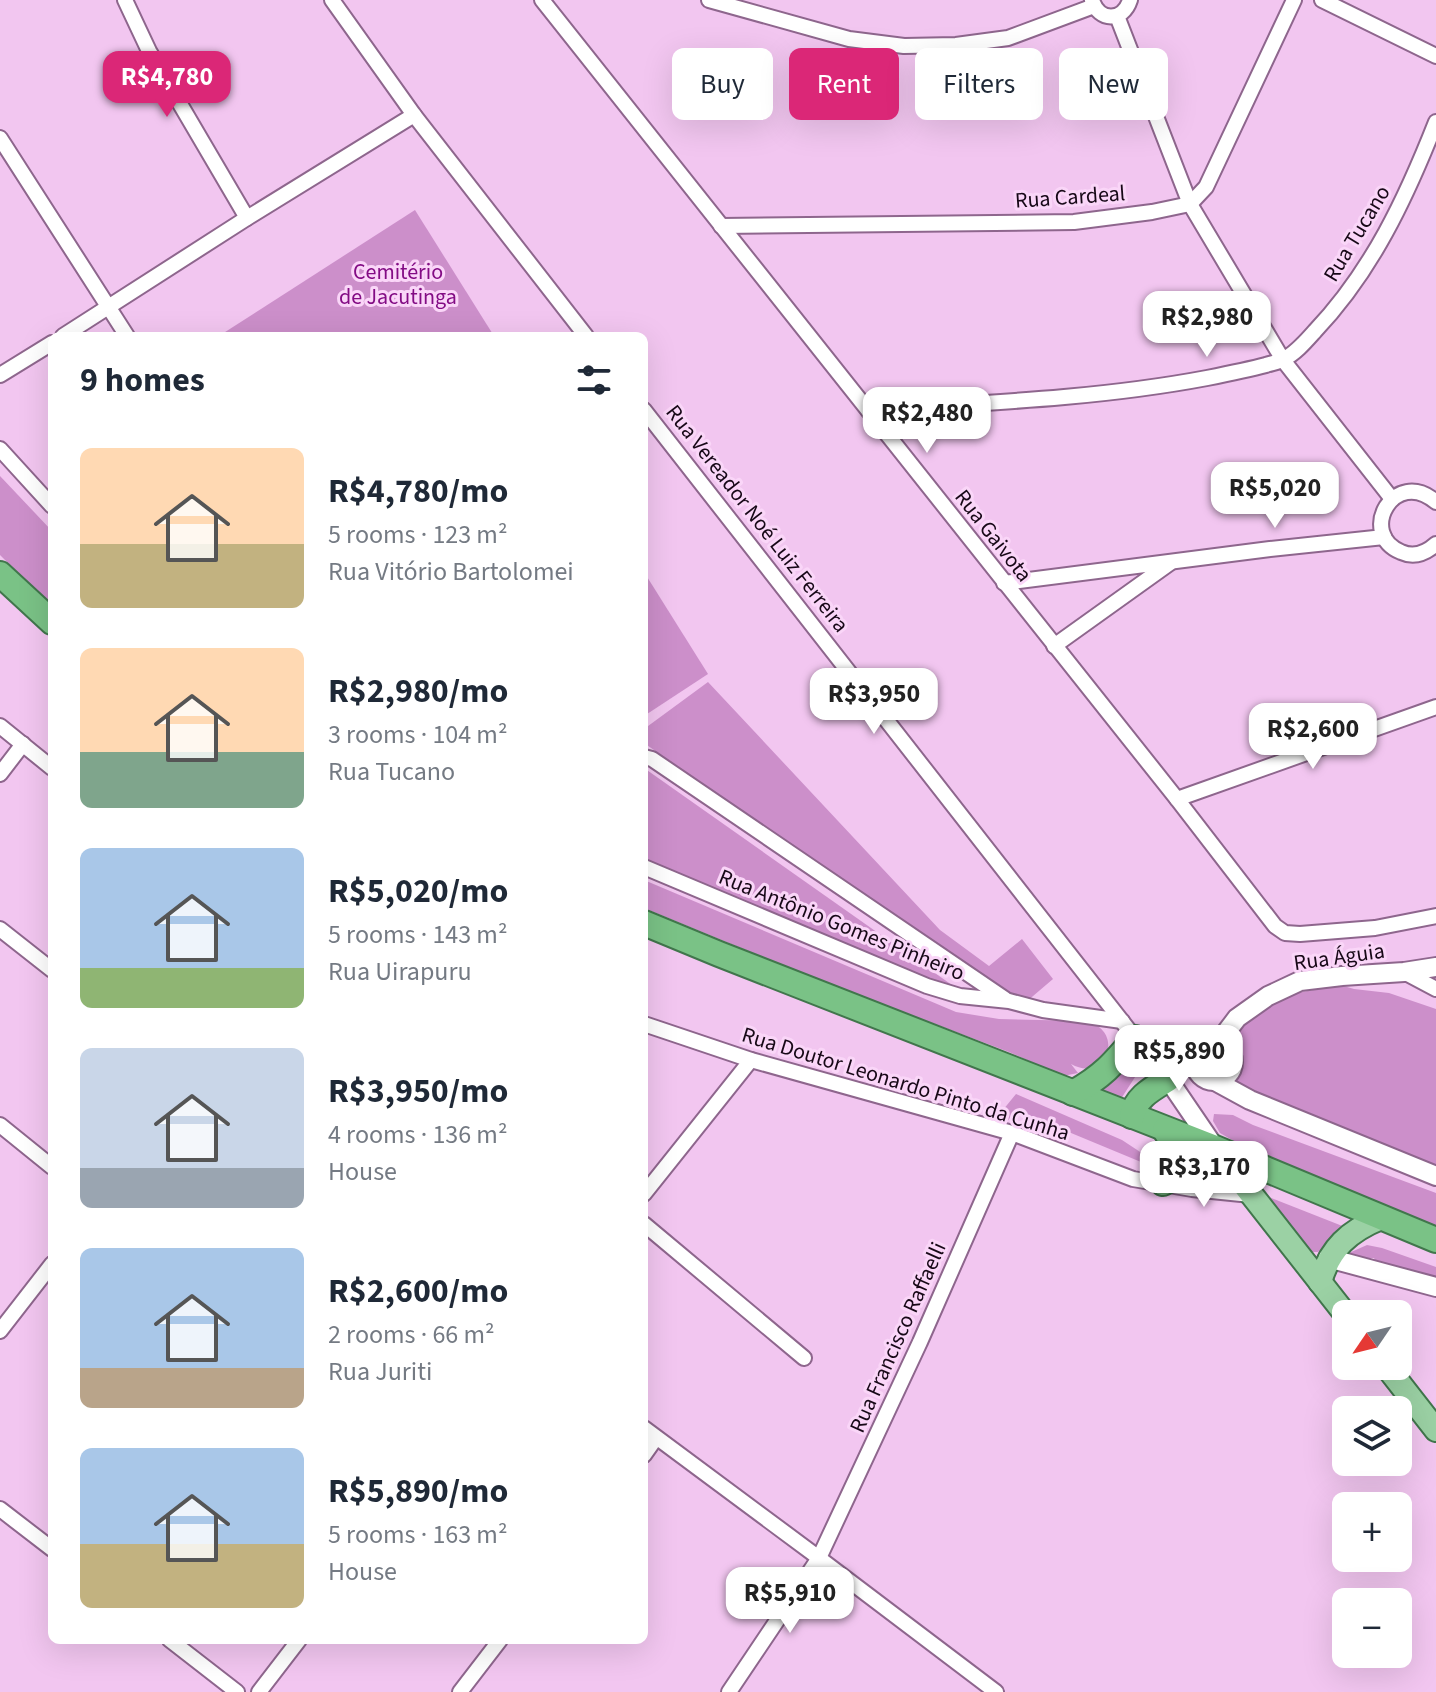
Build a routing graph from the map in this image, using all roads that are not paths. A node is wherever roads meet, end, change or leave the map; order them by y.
1 (125, 0) edge
2 (332, 0) edge
3 (542, 0) edge
4 (709, 0) edge
5 (1130, 0) edge
6 (1294, 0) edge
7 (1322, 0) edge
8 (1093, 3) edge
9 (1117, 16) junction
10 (1436, 56) edge
11 (414, 115) junction
12 (1436, 122) edge
13 (0, 138) edge
14 (1190, 204) junction
15 (247, 218) junction
16 (721, 226) junction
17 (109, 307) junction
18 (69, 332) edge
19 (125, 332) edge
20 (583, 332) edge
21 (48, 345) edge
22 (1283, 360) junction
23 (0, 375) edge
24 (868, 410) junction
25 (648, 415) edge
26 (0, 449) edge
27 (1392, 499) junction
28 (1436, 501) edge
29 (48, 502) edge
30 (1384, 537) junction
31 (1436, 545) edge
32 (1171, 563) junction
33 (0, 574) edge
34 (1004, 583) junction
35 (48, 618) edge
36 (1054, 646) junction
37 (1436, 707) edge
38 (0, 726) edge
39 (23, 744) junction
40 (648, 758) edge
41 (48, 765) edge
42 (0, 774) edge
43 (1177, 799) junction
44 (648, 869) edge
45 (1436, 916) edge
46 (648, 925) edge
47 (0, 929) edge
48 (48, 967) edge
49 (1436, 967) edge
50 (1404, 972) junction
51 (1436, 989) edge
52 (1009, 1001) junction
53 (648, 1025) edge
54 (1128, 1029) junction
55 (1218, 1043) junction
56 (751, 1060) junction
57 (1205, 1075) junction
58 (1168, 1079) junction
59 (1073, 1093) junction
60 (1132, 1116) junction
61 (1195, 1117) junction
62 (0, 1125) edge
63 (1165, 1130) junction
64 (1012, 1133) junction
65 (1215, 1148) junction
66 (48, 1164) edge
67 (1436, 1176) edge
68 (1163, 1183) junction
69 (648, 1189) edge
70 (1251, 1195) junction
71 (1381, 1218) junction
72 (648, 1227) edge
73 (1436, 1240) edge
74 (1328, 1258) junction
75 (48, 1269) edge
76 (1405, 1280) junction
77 (1320, 1282) junction
78 (1436, 1287) edge
79 (1334, 1300) edge
80 (1436, 1301) edge
81 (2, 1325) edge
82 (804, 1358) dead end
83 (1397, 1380) edge
84 (1436, 1430) edge
85 (648, 1431) edge
86 (656, 1438) junction
87 (648, 1449) edge
88 (0, 1509) edge
89 (48, 1546) edge
90 (819, 1558) junction
91 (175, 1644) edge
92 (296, 1644) edge
93 (497, 1644) edge
94 (237, 1692) edge
95 (259, 1692) edge
96 (460, 1692) edge
97 (729, 1692) edge
98 (996, 1692) edge

1 - 15 street
2 - 11 street
3 - 16 street, Rua Gaivota
4 - 8 street
5 - 9 street
6 - 14 street
7 - 10 street
8 - 9 street
9 - 14 street
11 - 15 street
11 - 20 street
12 - 22 street, Rua Tucano
13 - 17 street
14 - 16 street, Rua Cardeal
14 - 22 street
15 - 17 street
16 - 24 street, Rua Gaivota
17 - 18 street
17 - 19 street
21 - 23 street
22 - 24 street, Rua Tucano
22 - 27 street
24 - 34 street, Rua Gaivota
25 - 54 street, Rua Vereador Noé Luiz Ferreira
26 - 29 street
27 - 28 street
27 - 30 street
30 - 31 street
30 - 32 street
32 - 34 street
32 - 36 street
33 - 35 highway
34 - 36 street, Rua Gaivota
36 - 43 street, Rua Gaivota
37 - 43 street
38 - 39 street
39 - 41 street
39 - 42 street
40 - 52 street
43 - 45 street, Rua Gaivota
44 - 52 street, Rua Antônio Gomes Pinheiro
46 - 59 highway
47 - 48 street
49 - 50 street
50 - 51 street, Rua Águia
50 - 55 street, Rua Águia
52 - 54 street, Rua Antônio Gomes Pinheiro
53 - 56 street, Rua Doutor Leonardo Pinto da Cunha
54 - 58 street, Rua Vereador Noé Luiz Ferreira
54 - 59 highway
55 - 57 street
55 - 57 street
56 - 64 street, Rua Doutor Leonardo Pinto da Cunha
56 - 69 street
57 - 58 street
57 - 61 street
57 - 67 street
58 - 60 highway
58 - 61 street, Rua Vereador Noé Luiz Ferreira
59 - 60 highway
60 - 63 highway
61 - 65 street, Rua Vereador Noé Luiz Ferreira
62 - 66 street
63 - 65 highway
63 - 68 highway
64 - 68 street, Rua Doutor Leonardo Pinto da Cunha
64 - 90 street, Rua Francisco Raffaelli
65 - 70 main road
65 - 71 highway
68 - 70 street, Rua Doutor Leonardo Pinto da Cunha
70 - 77 main road
71 - 73 highway
71 - 74 main road
72 - 82 street
74 - 76 street
74 - 77 main road
75 - 81 street
76 - 78 street
76 - 80 street
77 - 79 main road
83 - 84 main road
85 - 86 street
86 - 87 street
86 - 90 street
88 - 89 street
90 - 97 street, Rua Francisco Raffaelli
90 - 98 street
91 - 94 street
92 - 95 street
93 - 96 street

